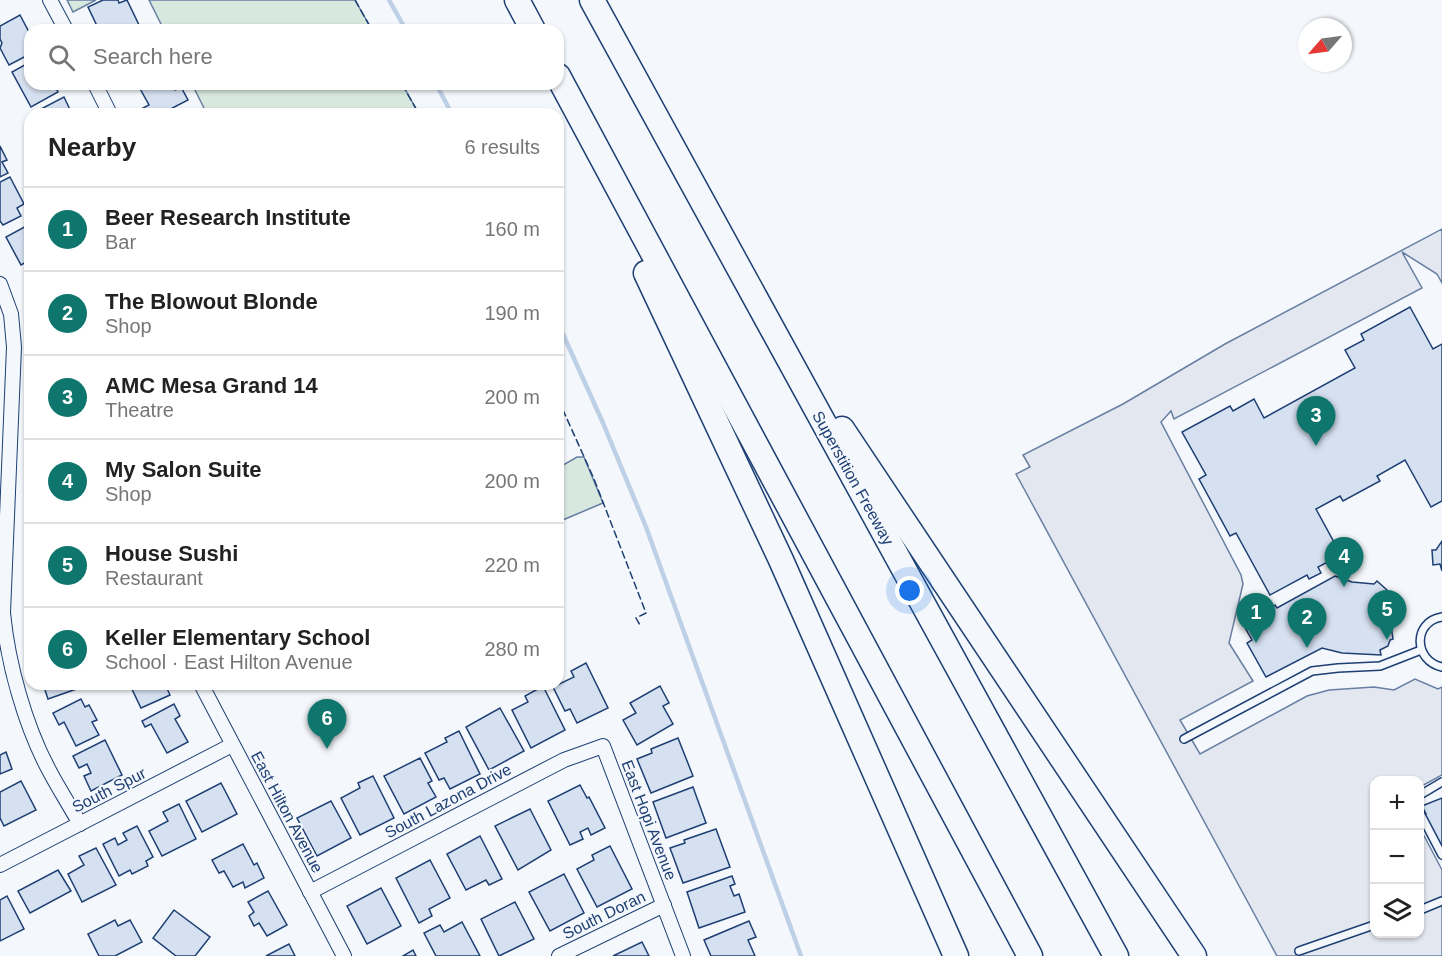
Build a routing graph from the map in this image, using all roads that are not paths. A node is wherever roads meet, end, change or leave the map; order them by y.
1 (50, 0) edge
2 (517, 0) edge
3 (592, 0) edge
4 (63, 24) edge
5 (529, 24) edge
6 (564, 87) edge
7 (97, 90) edge
8 (560, 90) edge
9 (108, 108) edge
10 (0, 284) edge
11 (746, 285) junction
12 (4, 512) edge
13 (1442, 617) edge
14 (1421, 650) junction
15 (1442, 668) edge
16 (204, 690) edge
17 (1184, 739) dead end
18 (232, 745) junction
19 (603, 746) joint
20 (1442, 782) edge
21 (1424, 792) edge
22 (1424, 822) edge
23 (80, 824) junction
24 (1442, 855) edge
25 (0, 865) edge
26 (310, 892) junction
27 (1442, 902) edge
28 (664, 905) junction
29 (1424, 908) edge
30 (1370, 927) edge
31 (1299, 951) dead end
32 (344, 956) edge
33 (559, 956) edge
34 (683, 956) edge
35 (956, 956) edge
36 (1030, 956) edge
37 (1116, 956) edge
38 (1194, 956) edge

1 - 4 street
2 - 5 highway
3 - 11 highway, Superstition Freeway
6 - 36 highway
7 - 9 street
8 - 35 highway
10 - 12 street
11 - 37 highway, Superstition Freeway
11 - 38 highway
12 - 23 street
13 - 14 lane
14 - 15 lane
14 - 17 lane
16 - 18 street, East Hilton Avenue
18 - 23 street, South Spur
18 - 26 street, East Hilton Avenue
19 - 26 street, South Lazona Drive
19 - 28 street, East Hopi Avenue
20 - 21 lane
22 - 24 lane
23 - 25 street, South Spur
26 - 32 street, East Hilton Avenue
27 - 29 lane
28 - 33 street, South Doran
28 - 34 street, East Hopi Avenue
30 - 31 lane

